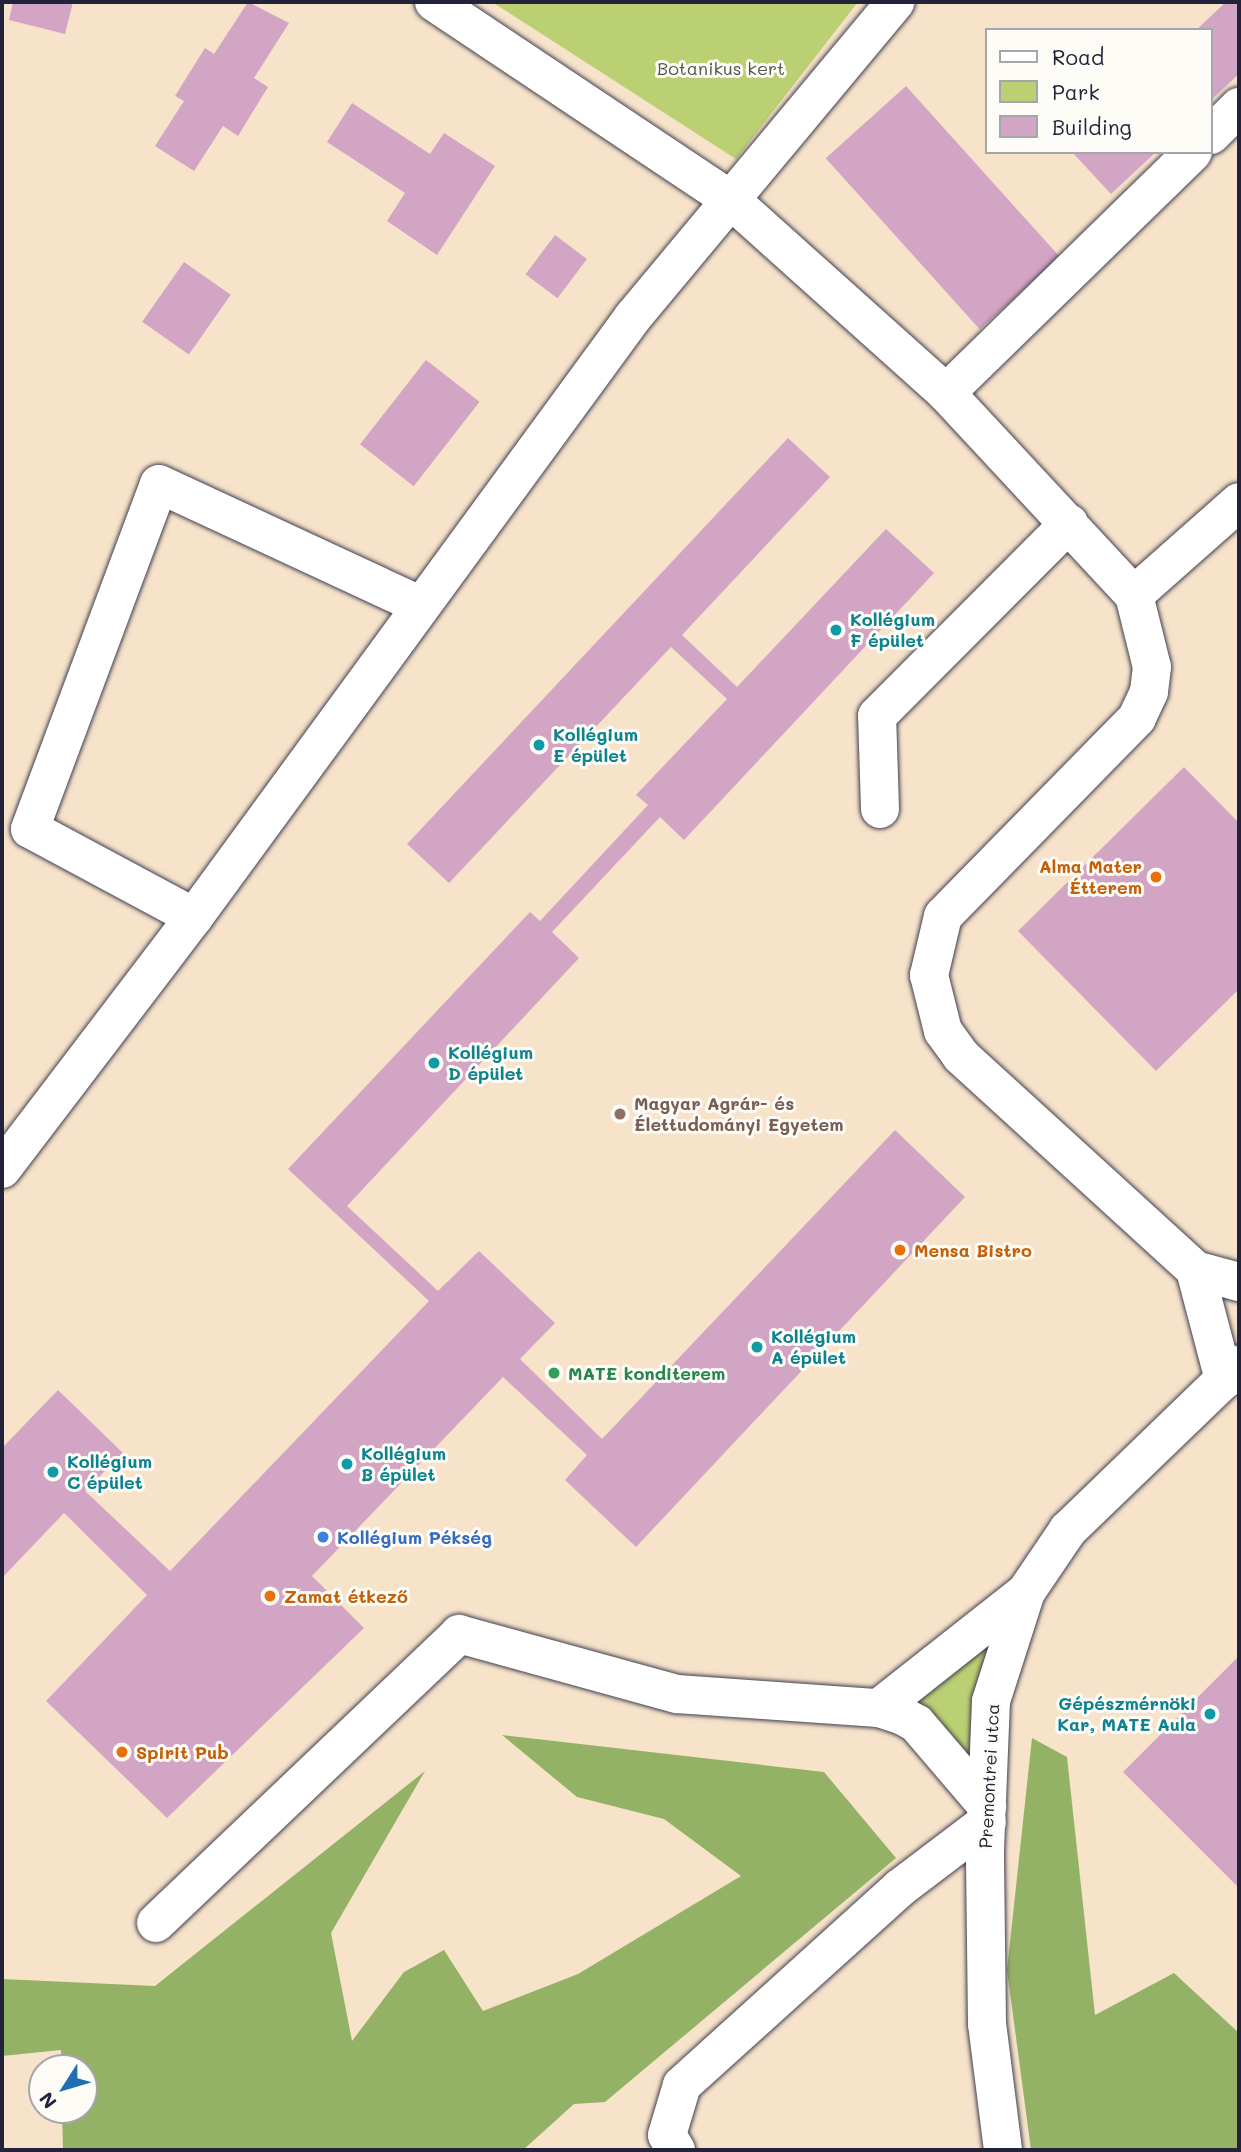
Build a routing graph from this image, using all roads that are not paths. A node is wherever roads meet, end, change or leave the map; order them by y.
1 (434, 2) edge
2 (895, 2) edge
3 (1191, 154) edge
4 (730, 200) junction
5 (946, 393) junction
6 (1239, 502) edge
7 (1069, 523) junction
8 (1134, 595) junction
9 (420, 605) junction
10 (880, 808) dead end
11 (194, 917) junction
12 (2, 1169) edge
13 (1195, 1270) junction
14 (1239, 1282) edge
15 (1232, 1372) edge
16 (1026, 1592) junction
17 (879, 1708) junction
18 (987, 1814) junction
19 (156, 1923) dead end
20 (676, 2150) edge
21 (1003, 2150) edge

1 - 4 street
2 - 4 street
3 - 5 street
4 - 5 street
4 - 9 street
5 - 7 street
6 - 8 street
7 - 8 street
7 - 10 street
8 - 13 street
9 - 11 street
9 - 11 street
11 - 12 street
13 - 14 street
13 - 15 street
15 - 16 street, Premontrei utca
16 - 17 street
16 - 18 street, Premontrei utca
17 - 18 street
17 - 19 street
18 - 20 street
18 - 21 street, Premontrei utca

